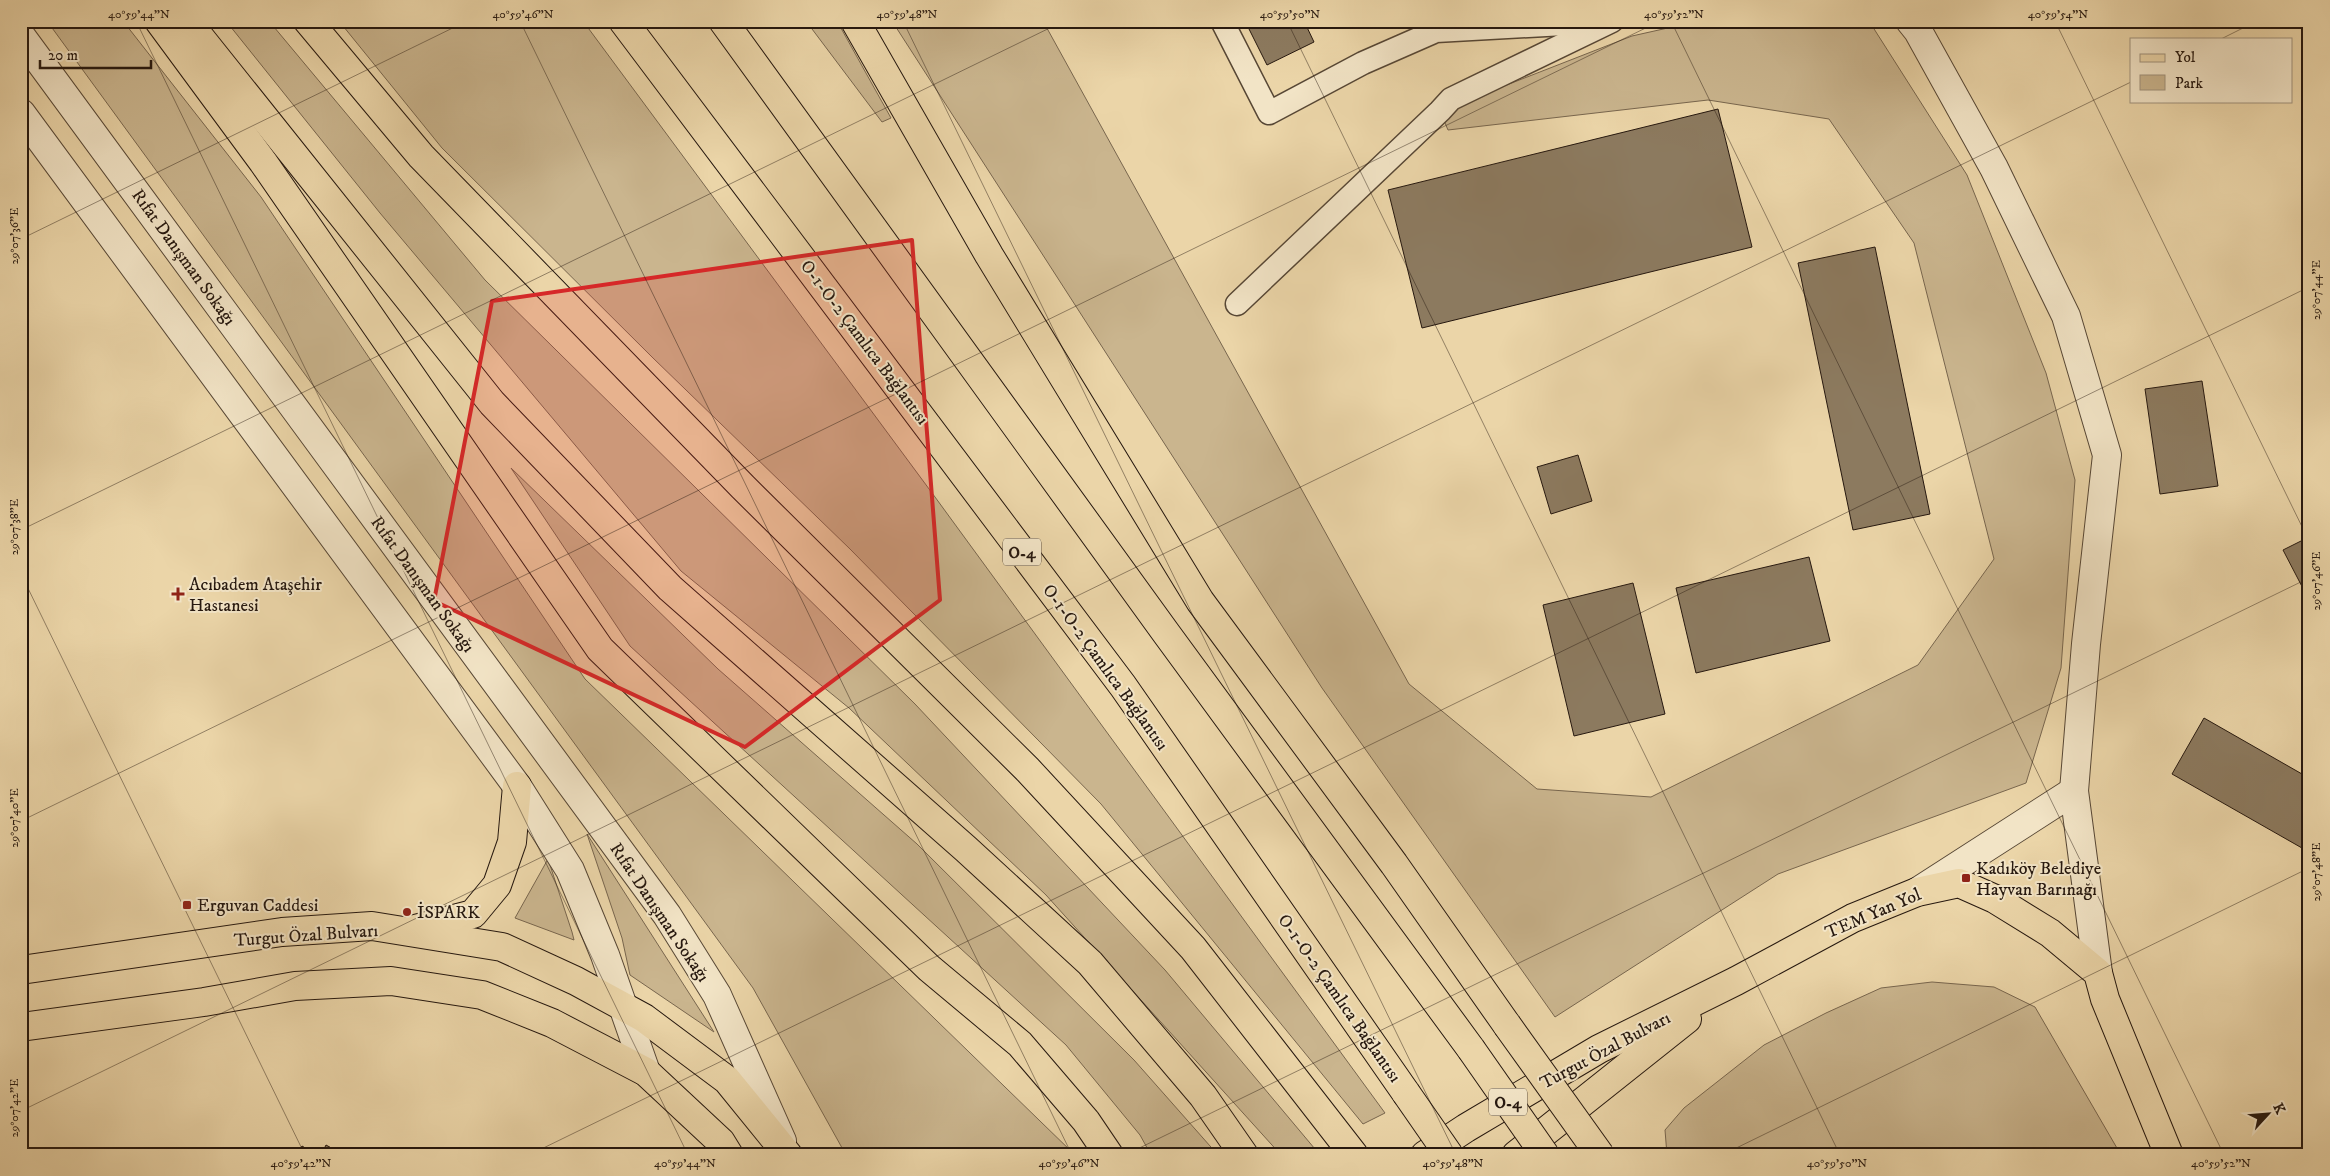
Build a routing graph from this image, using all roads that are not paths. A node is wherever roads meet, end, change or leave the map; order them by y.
1 (159, 21) edge
2 (187, 21) edge
3 (308, 21) edge
4 (623, 21) edge
5 (723, 21) edge
6 (855, 21) edge
7 (1222, 21) edge
8 (1612, 21) edge
9 (1910, 21) edge
10 (21, 36) edge
11 (22, 116) edge
12 (1237, 304) dead end
13 (517, 786) junction
14 (2074, 791) junction
15 (1917, 892) junction
16 (404, 931) junction
17 (21, 970) edge
18 (2098, 973) junction
19 (1736, 981) junction
20 (624, 1007) junction
21 (21, 1027) edge
22 (646, 1072) junction
23 (1347, 1146) edge
24 (788, 1154) edge
25 (729, 1155) edge
26 (1109, 1155) edge
27 (1244, 1155) edge
28 (1425, 1155) edge
29 (1449, 1155) edge
30 (1516, 1155) edge
31 (1545, 1155) edge
32 (1600, 1155) edge
33 (2169, 1155) edge

1 - 26 main road
2 - 27 main road
3 - 23 main road
4 - 29 main road, O-1-O-2 Çamlıca Bağlantısı / O-4, bridge
5 - 31 main road, O-4, bridge
6 - 32 main road, bridge
7 - 8 lane
8 - 12 lane
9 - 14 street
10 - 24 street, Rıfat Danışman Sokağı
11 - 13 street
13 - 16 main road
13 - 20 street
14 - 15 street
14 - 18 street
15 - 18 main road, TEM Yan Yol
15 - 19 main road, TEM Yan Yol
16 - 17 main road, Turgut Özal Bulvarı
16 - 20 main road, Turgut Özal Bulvarı
18 - 33 main road
19 - 28 main road, Turgut Özal Bulvarı
19 - 30 main road
20 - 22 street
20 - 24 main road, Turgut Özal Bulvarı
21 - 22 main road
22 - 25 main road

